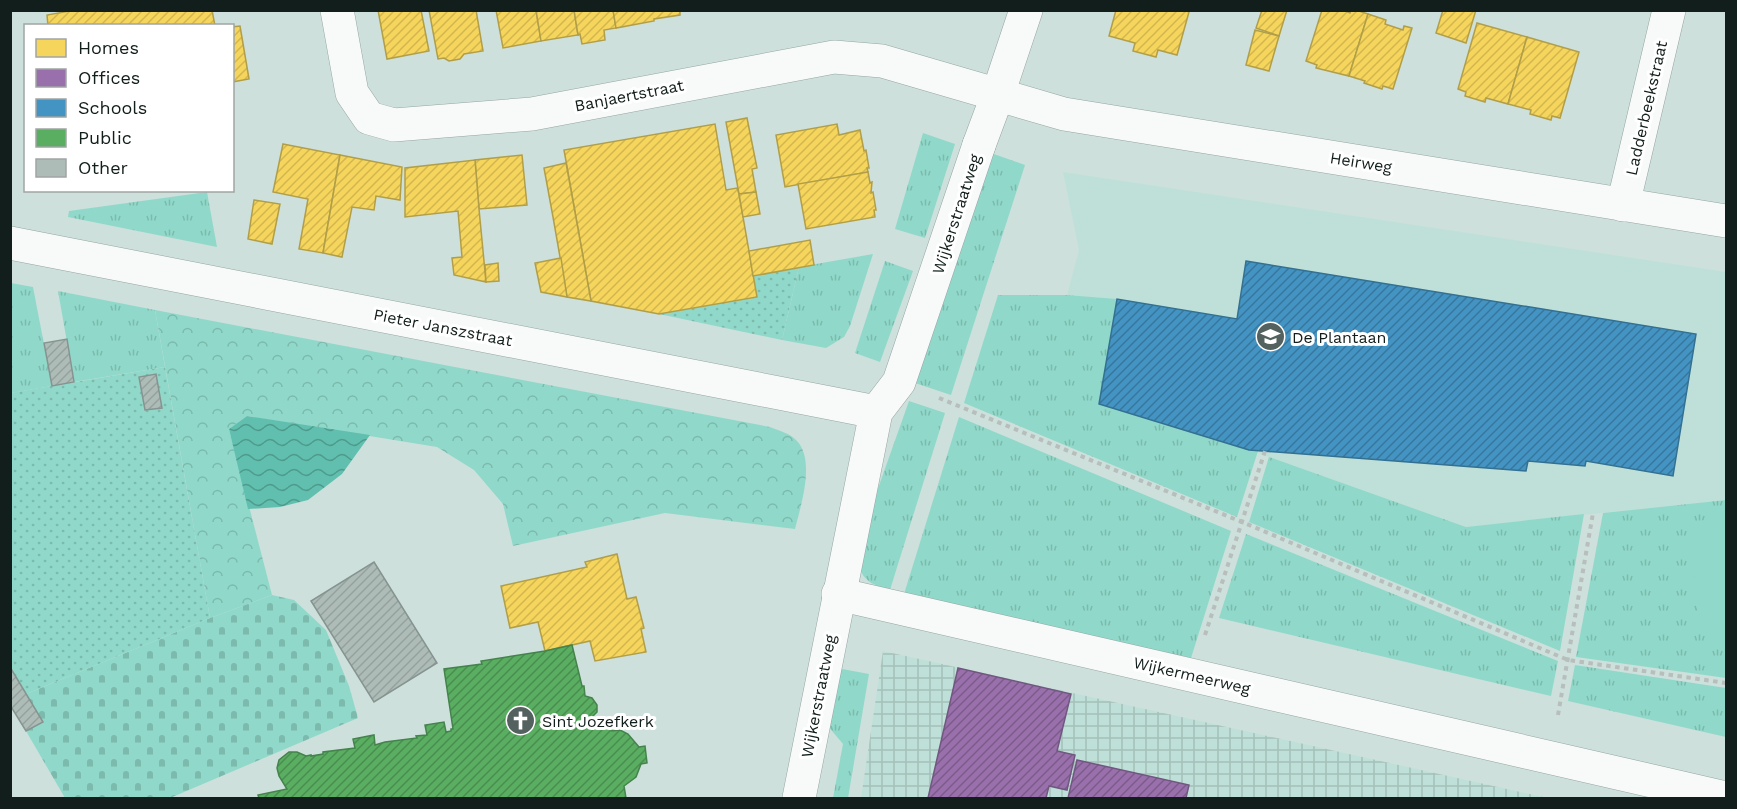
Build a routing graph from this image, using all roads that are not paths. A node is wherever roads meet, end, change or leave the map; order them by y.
1 (337, 10) edge
2 (1026, 10) edge
3 (1668, 10) edge
4 (998, 94) junction
5 (1623, 204) junction
6 (1726, 221) edge
7 (10, 243) edge
8 (876, 412) junction
9 (838, 594) junction
10 (799, 798) edge
11 (1726, 798) edge

1 - 4 street, Banjaertstraat
2 - 4 street, Wijkerstraatweg
3 - 5 street, Ladderbeekstraat
4 - 5 street, Heirweg
4 - 8 street, Wijkerstraatweg
5 - 6 street, Heirweg
7 - 8 street, Pieter Janszstraat
8 - 9 street
9 - 10 street, Wijkerstraatweg
9 - 11 street, Wijkermeerweg

